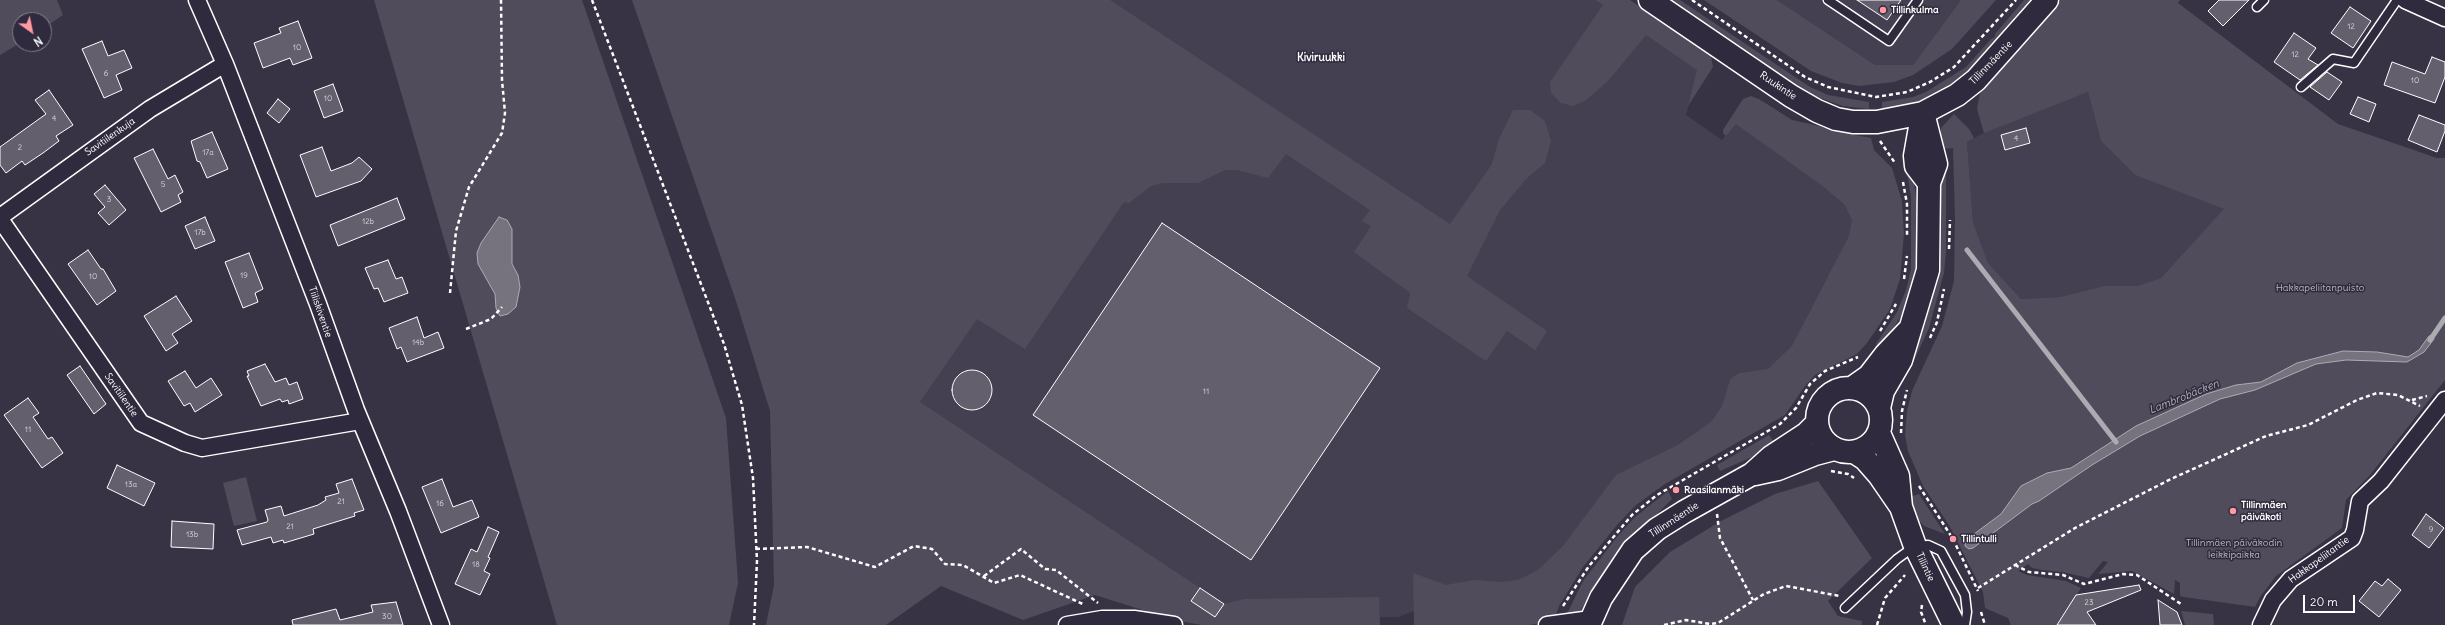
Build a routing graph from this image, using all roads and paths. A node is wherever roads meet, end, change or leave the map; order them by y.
1 (197, 0) edge
2 (501, 0) edge
3 (592, 0) edge
4 (1650, 0) edge
5 (1692, 0) edge
6 (1828, 0) edge
7 (1918, 0) edge
8 (2016, 0) edge
9 (2047, 0) edge
10 (2264, 0) edge
11 (2397, 0) edge
12 (2405, 0) edge
13 (2257, 7) dead end
14 (2445, 18) edge
15 (225, 64) junction
16 (2301, 87) dead end
17 (1876, 97) junction
18 (1923, 113) junction
19 (1877, 122) junction
20 (1896, 165) dead end
21 (1902, 178) dead end
22 (0, 218) edge
23 (1907, 241) dead end
24 (1907, 248) dead end
25 (1903, 285) dead end
26 (450, 292) dead end
27 (1898, 297) dead end
28 (502, 307) dead end
29 (466, 328) dead end
30 (1908, 331) junction
31 (1877, 334) dead end
32 (1864, 354) dead end
33 (1852, 388) junction
34 (2445, 400) edge
35 (1879, 408) junction
36 (2426, 409) dead end
37 (360, 421) junction
38 (1817, 423) junction
39 (1879, 433) junction
40 (1844, 450) junction
41 (1824, 470) dead end
42 (1752, 474) junction
43 (1917, 480) dead end
44 (1858, 481) dead end
45 (1901, 507) junction
46 (1710, 514) dead end
47 (1915, 546) junction
48 (756, 549) junction
49 (2015, 565) junction
50 (1905, 575) dead end
51 (984, 576) junction
52 (1978, 588) junction
53 (1979, 594) dead end
54 (1754, 600) junction
55 (1854, 600) junction
56 (2181, 604) dead end
57 (1980, 606) dead end
58 (1562, 607) dead end
59 (1845, 608) dead end
60 (1590, 622) edge
61 (441, 625) edge
62 (754, 625) edge
63 (1067, 625) edge
64 (1174, 625) edge
65 (1547, 625) edge
66 (1664, 625) edge
67 (1877, 625) edge
68 (1954, 625) edge
69 (1965, 625) edge
70 (1985, 625) edge
71 (2261, 625) edge

1 - 15 street, Tiiliskiventie
2 - 26 path
3 - 48 path
4 - 19 street, Ruukintie
5 - 17 path
6 - 7 lane
8 - 17 path
9 - 18 street, Tillinmäentie
10 - 13 lane
11 - 16 lane
12 - 14 street
15 - 22 street, Savitiilenkuja
15 - 37 street, Tiiliskiventie
17 - 19 path
18 - 19 street, Ruukintie
18 - 30 street
19 - 20 path
21 - 23 path
22 - 37 street, Savitiilentie
24 - 25 path
27 - 31 path
28 - 29 path
30 - 33 street
30 - 35 street
32 - 58 path
33 - 35 street
33 - 38 street
34 - 71 street, Hakkapeliitantie
35 - 39 street
36 - 49 path
37 - 61 street, Tiiliskiventie
38 - 40 street
38 - 42 street, Tillinmäentie
39 - 40 street
39 - 45 street, Tillintie
40 - 42 street, Tillinmäentie
40 - 45 street, Tillintie
41 - 44 path
42 - 60 street, Tillinmäentie
43 - 52 path
45 - 47 street, Tillintie
46 - 54 path
47 - 55 lane
47 - 68 street, Tillintie
47 - 69 lane
48 - 51 path
48 - 62 path
49 - 52 path
49 - 56 path
50 - 67 path
51 - 51 path
52 - 53 path
54 - 55 path
54 - 66 path
55 - 59 lane
57 - 70 path
60 - 65 street
63 - 64 street

